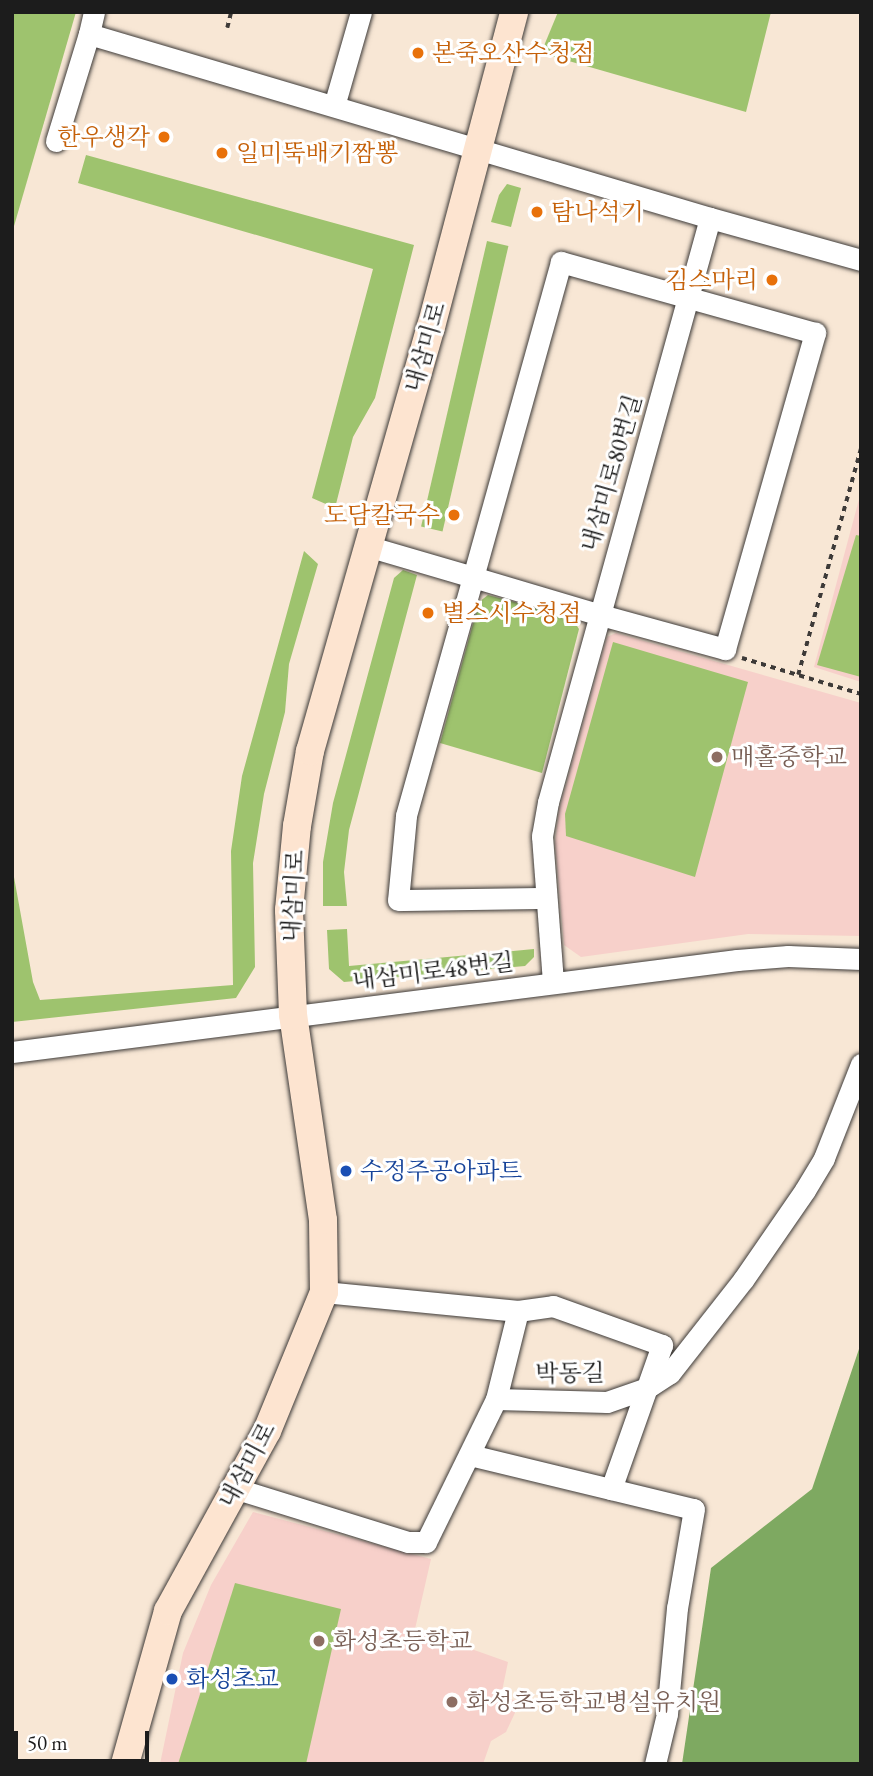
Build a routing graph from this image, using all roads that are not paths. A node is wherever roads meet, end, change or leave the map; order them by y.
1 (94, 12) edge
2 (361, 12) edge
3 (514, 12) edge
4 (89, 34) junction
5 (334, 106) junction
6 (56, 141) dead end
7 (478, 147) junction
8 (710, 218) junction
9 (861, 260) edge
10 (688, 298) junction
11 (368, 546) junction
12 (473, 577) junction
13 (597, 614) junction
14 (545, 898) junction
15 (861, 959) edge
16 (553, 982) junction
17 (293, 1015) junction
18 (12, 1052) edge
19 (861, 1064) edge
20 (324, 1292) junction
21 (518, 1311) junction
22 (647, 1388) junction
23 (496, 1399) junction
24 (470, 1455) junction
25 (237, 1489) junction
26 (611, 1489) junction
27 (125, 1764) edge
28 (654, 1764) edge

1 - 4 street
2 - 5 street
3 - 7 street, 내삼미로
4 - 5 street
4 - 6 street
5 - 7 street
7 - 8 street
7 - 11 street, 내삼미로
8 - 9 street
8 - 10 street, 내삼미로80번길
10 - 12 street
10 - 13 street, 내삼미로80번길
10 - 13 street
11 - 12 street
11 - 17 street, 내삼미로
12 - 13 street
12 - 14 street
13 - 14 street, 내삼미로80번길
14 - 16 street, 내삼미로80번길
15 - 16 street, 내삼미로48번길
16 - 17 street, 내삼미로48번길
17 - 18 street, 내삼미로48번길
17 - 20 street, 내삼미로
19 - 22 street, 박동길
20 - 21 street
20 - 25 street, 내삼미로
21 - 22 street
21 - 23 street
22 - 23 street, 박동길
22 - 26 street
23 - 24 street
24 - 25 street
24 - 26 street
25 - 27 street, 내삼미로
26 - 28 street

